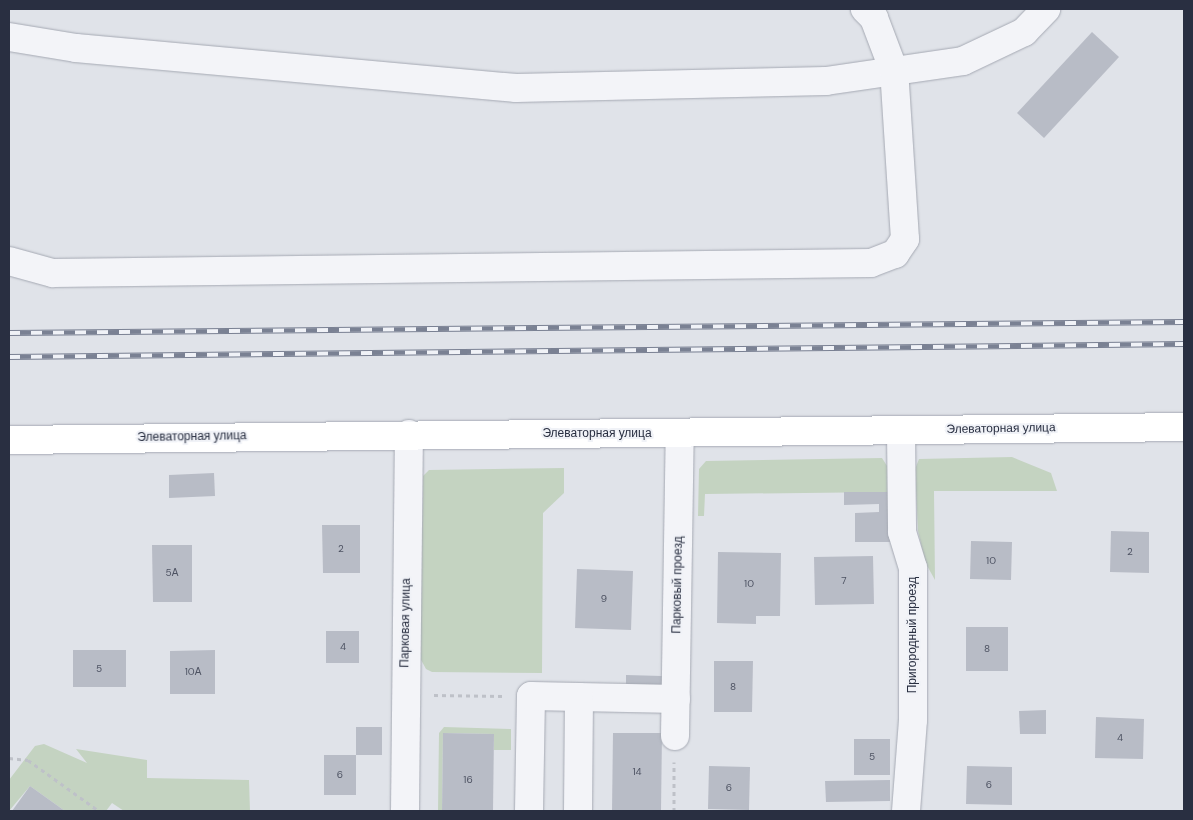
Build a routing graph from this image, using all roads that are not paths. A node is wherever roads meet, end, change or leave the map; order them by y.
1 (865, 9) edge
2 (1046, 9) edge
3 (9, 37) edge
4 (894, 71) junction
5 (9, 261) edge
6 (1184, 427) edge
7 (901, 430) junction
8 (409, 434) junction
9 (680, 434) junction
10 (9, 440) edge
11 (579, 697) junction
12 (676, 699) junction
13 (675, 736) road end
14 (405, 811) edge
15 (529, 811) edge
16 (578, 811) edge
17 (906, 811) edge

1 - 4 street
2 - 4 street
3 - 4 street
4 - 5 street
6 - 7 main road, Элеваторная улица
7 - 9 main road, Элеваторная улица
7 - 17 street, Пригородный проезд
8 - 9 main road, Элеваторная улица
8 - 10 main road, Элеваторная улица
8 - 14 street, Парковая улица
9 - 12 street, Парковый проезд
11 - 12 street
11 - 15 street
11 - 16 street
12 - 13 street, Парковый проезд

